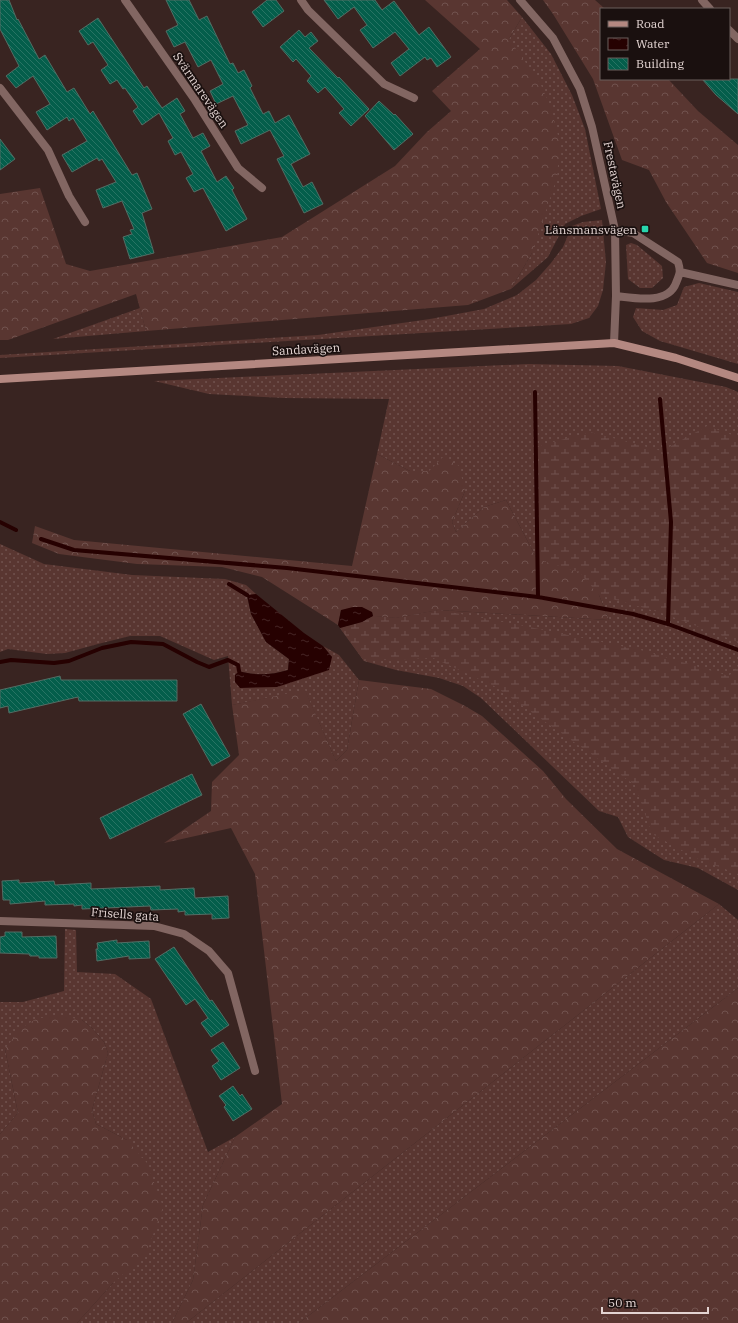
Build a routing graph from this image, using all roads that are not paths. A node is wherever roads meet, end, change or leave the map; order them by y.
1 (126, 0) edge
2 (301, 0) edge
3 (520, 0) edge
4 (702, 0) edge
5 (709, 8) edge
6 (730, 31) edge
7 (738, 40) edge
8 (0, 88) edge
9 (414, 98) dead end
10 (262, 188) dead end
11 (85, 222) dead end
12 (615, 230) junction
13 (680, 272) junction
14 (738, 285) edge
15 (616, 296) junction
16 (614, 343) junction
17 (738, 378) edge
18 (0, 379) edge
19 (0, 921) edge
20 (255, 1071) dead end

1 - 10 street, Svärmarevägen
2 - 9 street
3 - 12 street, Frestavägen
4 - 5 street
6 - 7 street
8 - 11 street
12 - 13 street
12 - 15 street, Frestavägen
13 - 14 street
13 - 15 street
15 - 16 street, Frestavägen
16 - 17 street
16 - 18 street, Sandavägen
19 - 20 street, Frisells gata

